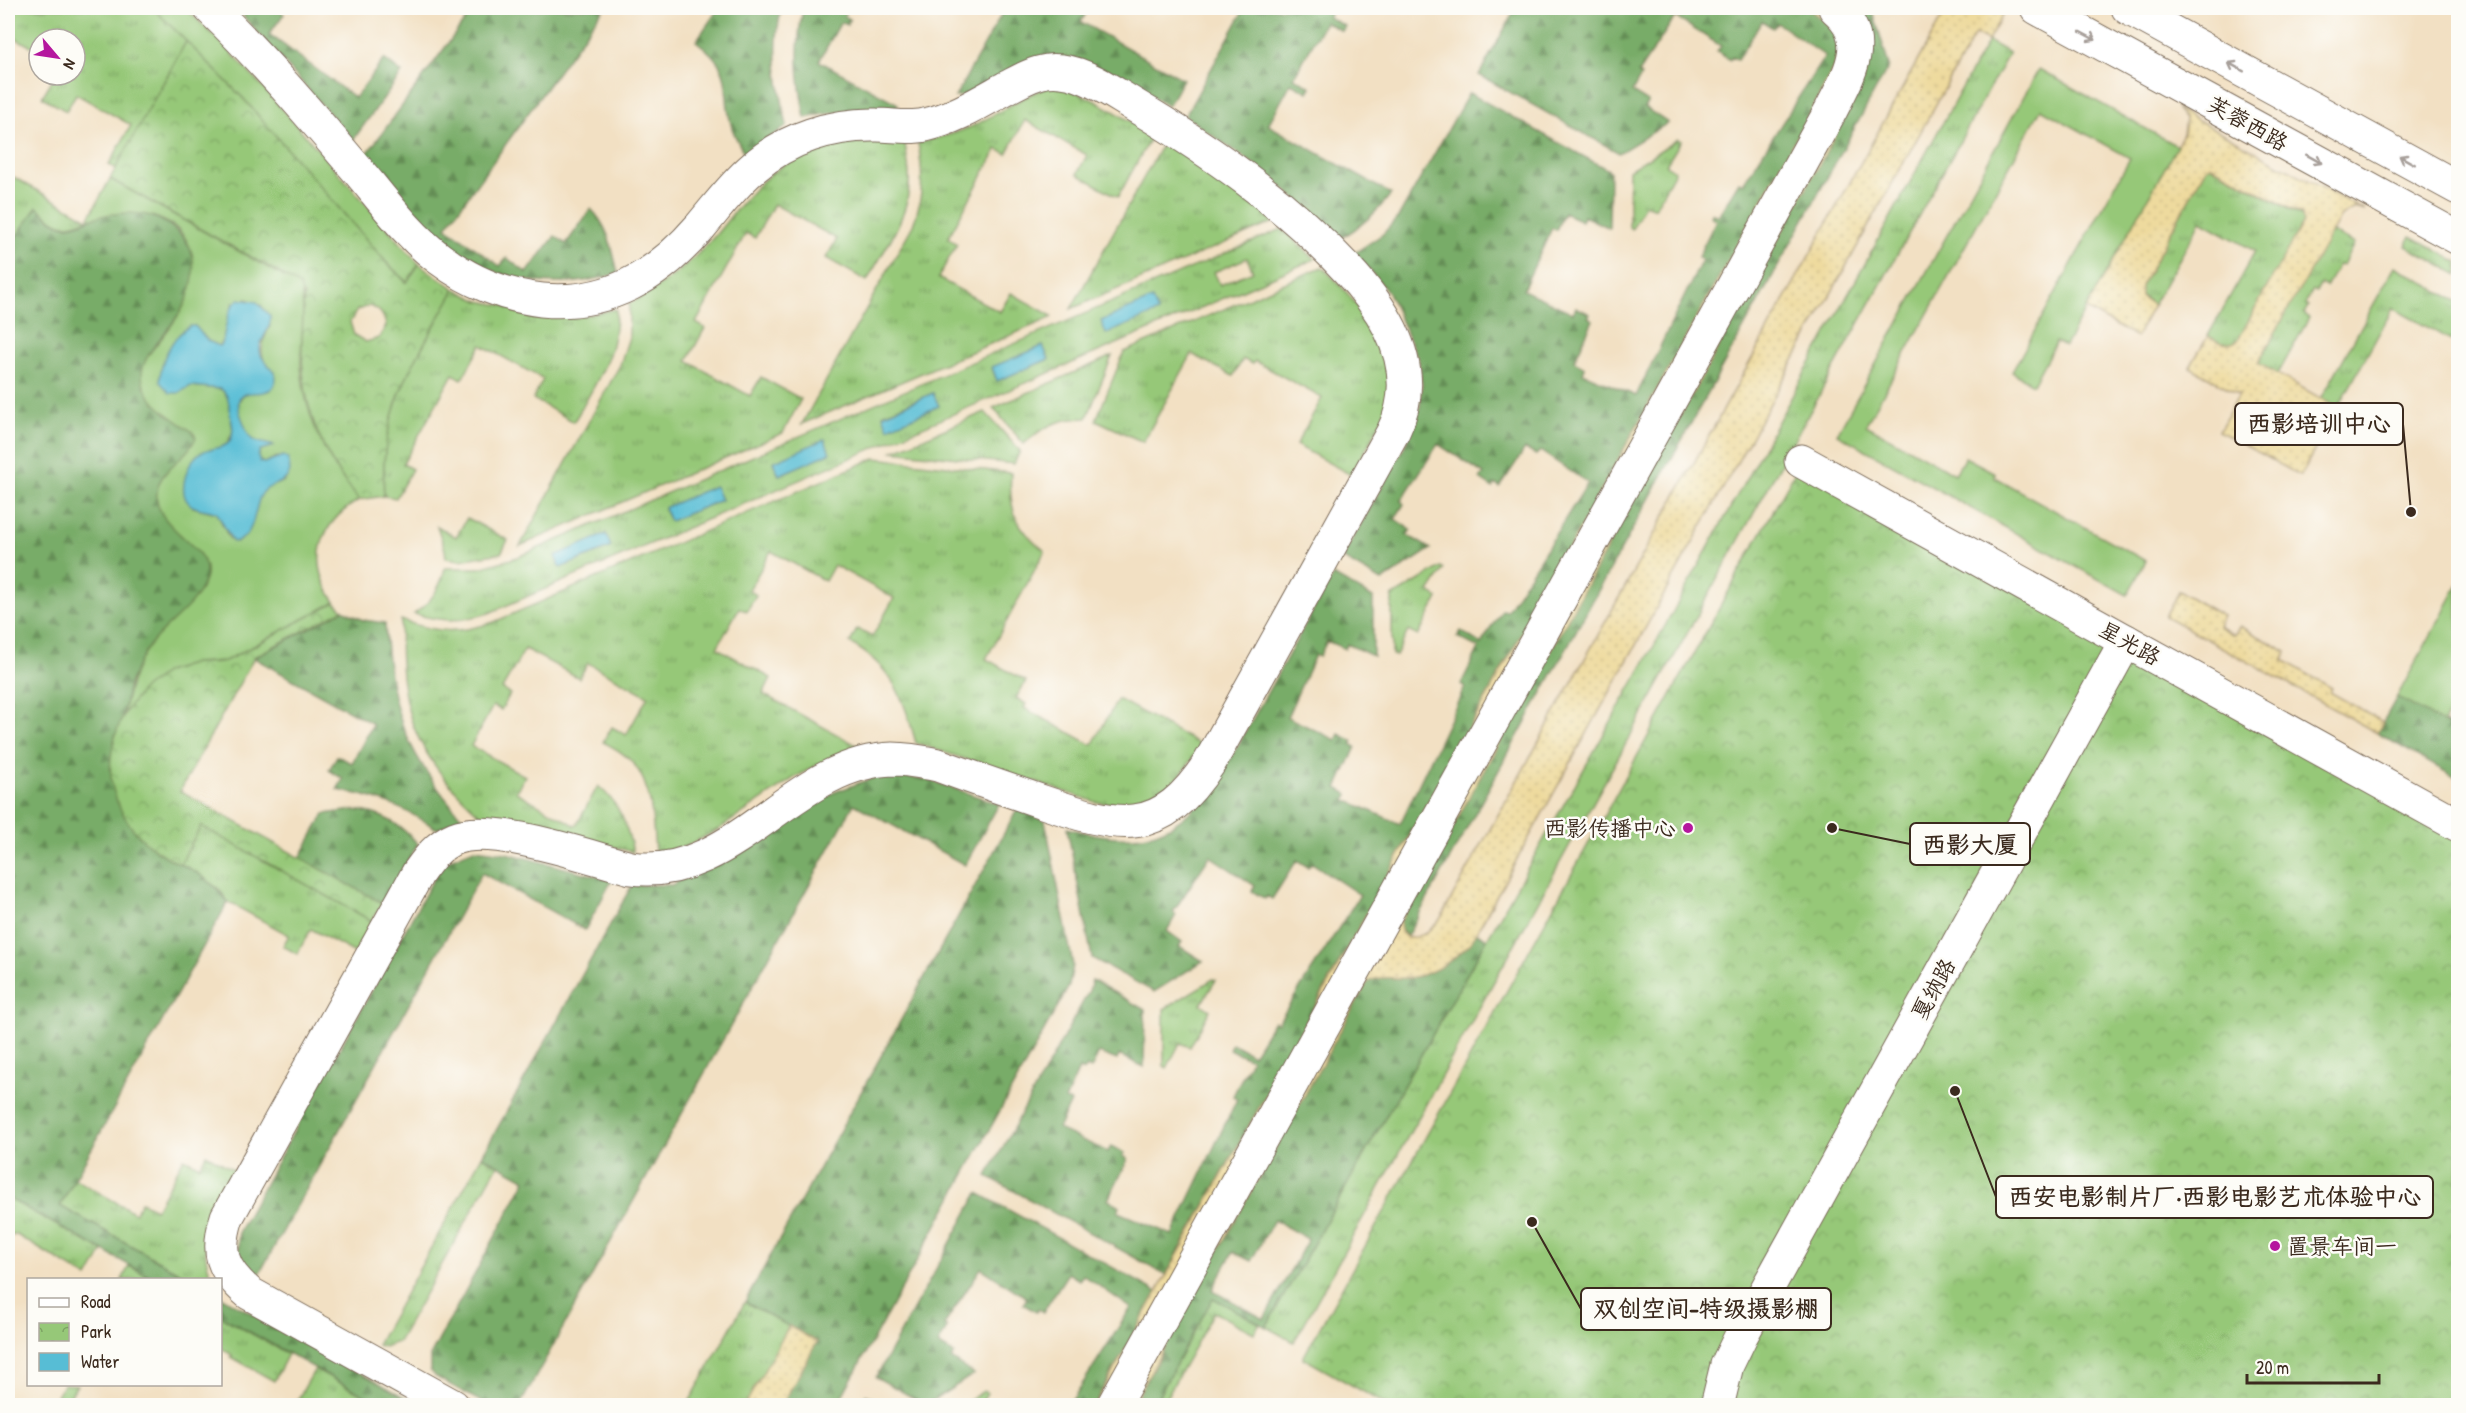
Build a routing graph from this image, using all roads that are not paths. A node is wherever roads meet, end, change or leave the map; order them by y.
1 (1834, 8) edge
2 (2037, 8) edge
3 (2128, 8) edge
4 (213, 9) edge
5 (2458, 188) edge
6 (2458, 238) edge
7 (1801, 460) dead end
8 (2126, 641) junction
9 (2458, 825) edge
10 (453, 1406) edge
11 (1113, 1406) edge
12 (1717, 1406) edge

1 - 11 street
2 -> 6 street, 芙蓉西路
5 -> 3 street, 芙蓉西路
4 - 10 street
7 - 8 street, 星光路
8 - 9 street, 星光路
8 - 12 street, 戛纳路

